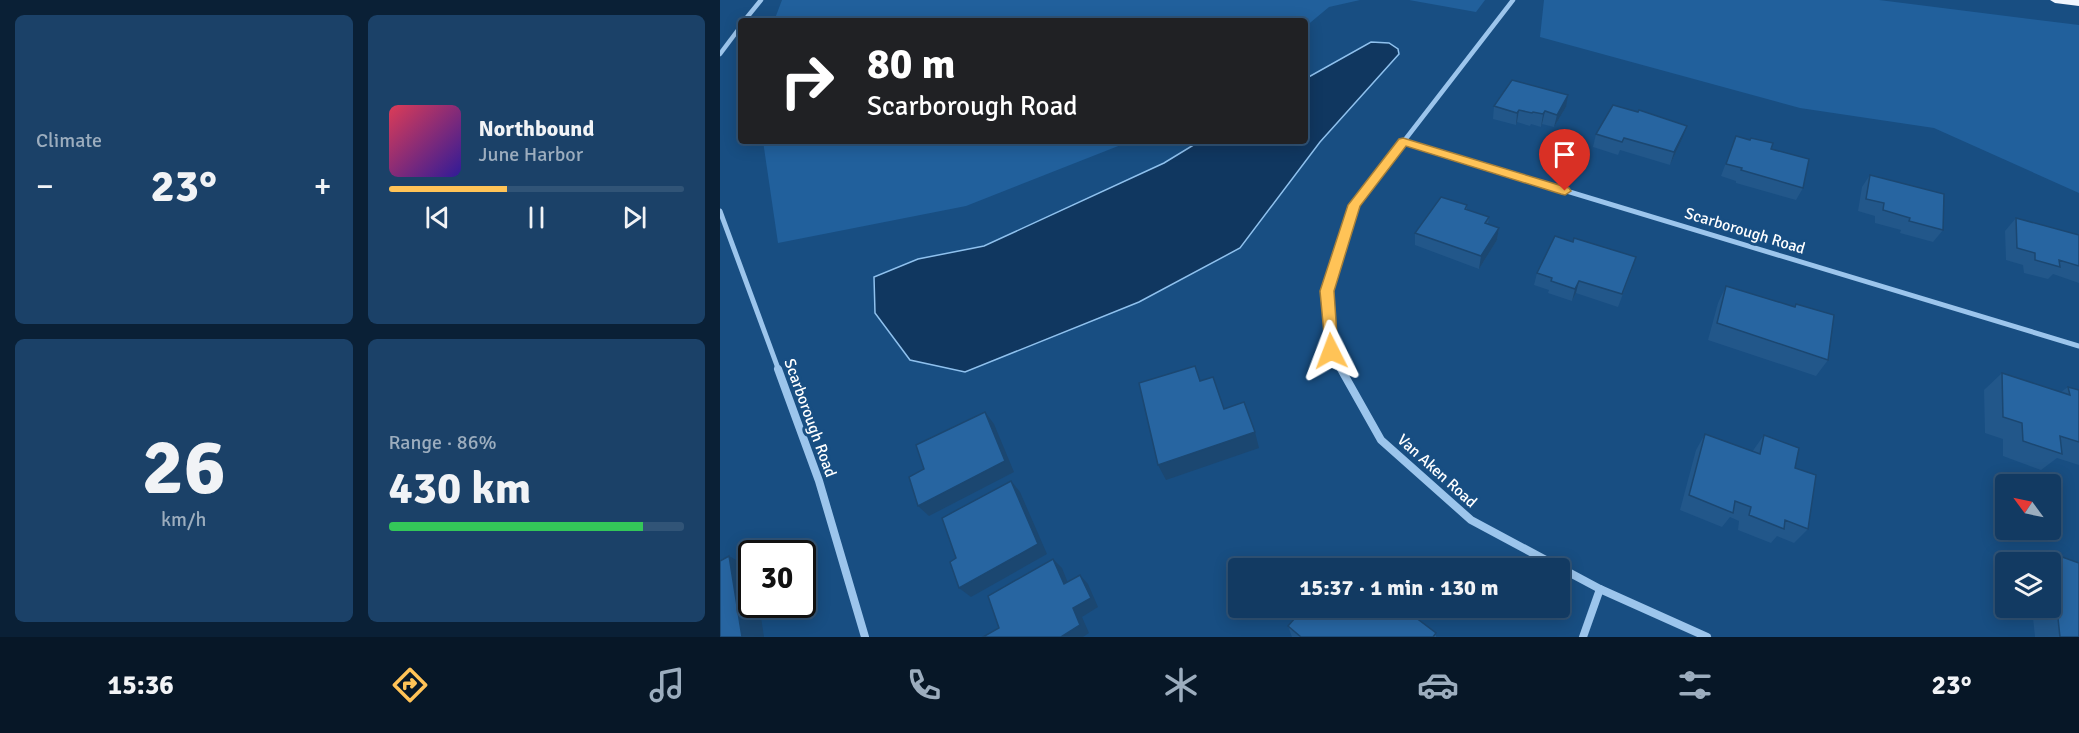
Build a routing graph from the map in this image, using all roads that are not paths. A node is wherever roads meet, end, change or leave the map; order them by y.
1 (761, 0) edge
2 (1513, 0) edge
3 (2055, 0) edge
4 (2079, 3) edge
5 (746, 18) edge
6 (738, 30) edge
7 (720, 54) edge
8 (1403, 141) junction
9 (720, 211) edge
10 (2079, 346) edge
11 (1600, 589) junction
12 (865, 637) edge
13 (1583, 637) edge
14 (1707, 637) edge

1 - 5 street
2 - 8 street, Van Aken Road
3 - 4 highway
6 - 7 street
8 - 10 street, Scarborough Road
8 - 11 street, Van Aken Road
9 - 12 street, Scarborough Road
11 - 13 street
11 - 14 street, Van Aken Road

